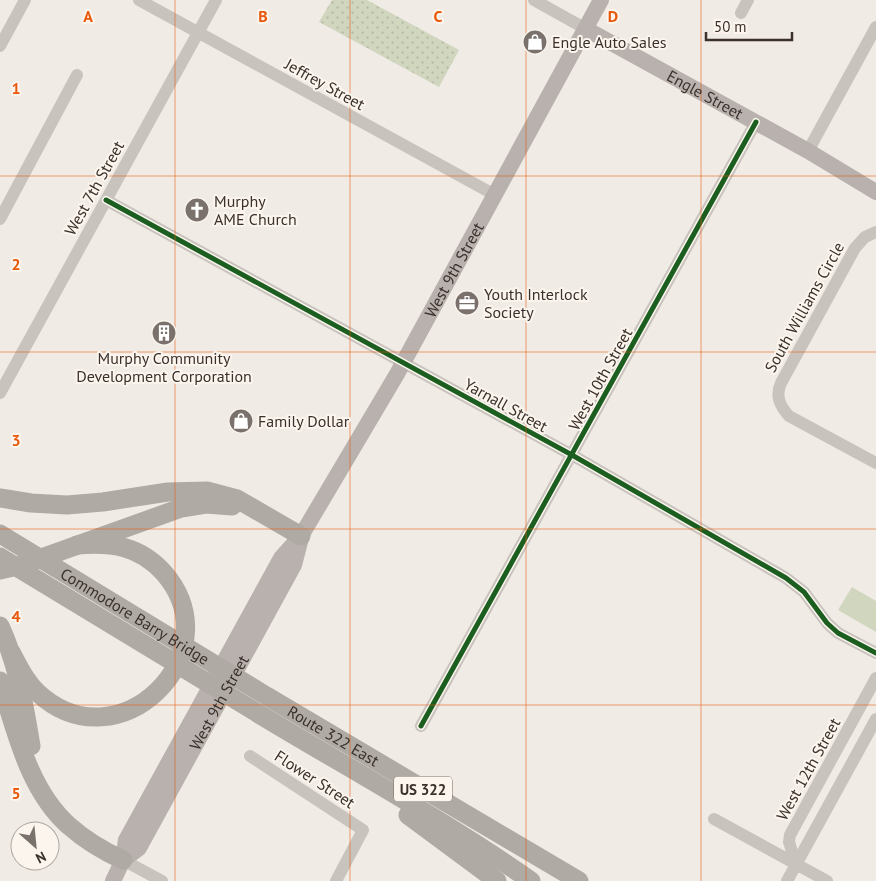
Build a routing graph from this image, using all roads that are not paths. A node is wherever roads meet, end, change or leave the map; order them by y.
1 (25, 0) edge
2 (139, 0) edge
3 (216, 0) edge
4 (534, 0) edge
5 (601, 0) edge
6 (748, 0) edge
7 (741, 13) dead end
8 (876, 27) edge
9 (586, 29) junction
10 (198, 32) junction
11 (2, 38) edge
12 (77, 75) dead end
13 (756, 122) junction
14 (808, 151) junction
15 (876, 192) edge
16 (495, 195) junction
17 (106, 200) junction
18 (0, 219) edge
19 (874, 233) edge
20 (403, 363) junction
21 (0, 393) edge
22 (572, 455) junction
23 (876, 463) edge
24 (0, 498) edge
25 (264, 516) junction
26 (0, 534) edge
27 (301, 536) junction
28 (77, 545) junction
29 (0, 557) edge
30 (0, 570) edge
31 (5, 639) edge
32 (876, 653) edge
33 (876, 678) edge
34 (0, 681) edge
35 (268, 697) joint
36 (876, 719) edge
37 (421, 726) dead end
38 (250, 756) dead end
39 (355, 772) junction
40 (39, 786) junction
41 (714, 819) dead end
42 (123, 860) junction
43 (796, 864) junction
44 (112, 881) edge
45 (162, 881) edge
46 (336, 881) edge
47 (497, 881) edge
48 (531, 881) edge
49 (579, 881) edge
50 (787, 881) edge
51 (827, 881) edge

1 - 11 street
2 - 10 street, Jeffrey Street
3 - 10 street, West 7th Street
4 - 9 street, Engle Street
5 - 9 main road, West 9th Street
6 - 7 street
8 - 14 street
9 - 13 main road, Engle Street
9 - 16 main road, West 9th Street
10 - 16 street, Jeffrey Street
10 - 17 street, West 7th Street
12 - 18 street
13 - 14 main road, Engle Street
13 - 22 street, West 10th Street
14 - 15 main road, Engle Street
16 - 20 main road, West 9th Street
17 - 20 street, Yarnall Street
17 - 21 street, West 7th Street
19 - 23 street, South Williams Circle
20 - 22 street, Yarnall Street
20 - 27 main road, West 9th Street
22 - 32 street, Yarnall Street
22 - 37 street, West 10th Street
24 - 25 highway
25 - 27 highway
25 - 28 highway
26 - 35 highway, Commodore Barry Bridge / US 322, bridge
27 - 42 main road, West 9th Street
28 - 30 highway
28 - 31 highway
29 - 39 highway, Commodore Barry Bridge / US 322, bridge
31 - 40 highway
33 - 43 street, West 12th Street
34 - 40 highway
35 - 49 highway, Route 322 East / US 322
36 - 43 street
38 - 46 street, Flower Street
39 - 47 highway
39 - 48 highway, US 322
40 - 42 highway
41 - 43 street
42 - 44 main road, West 9th Street
42 - 45 street
43 - 50 street
43 - 51 street

